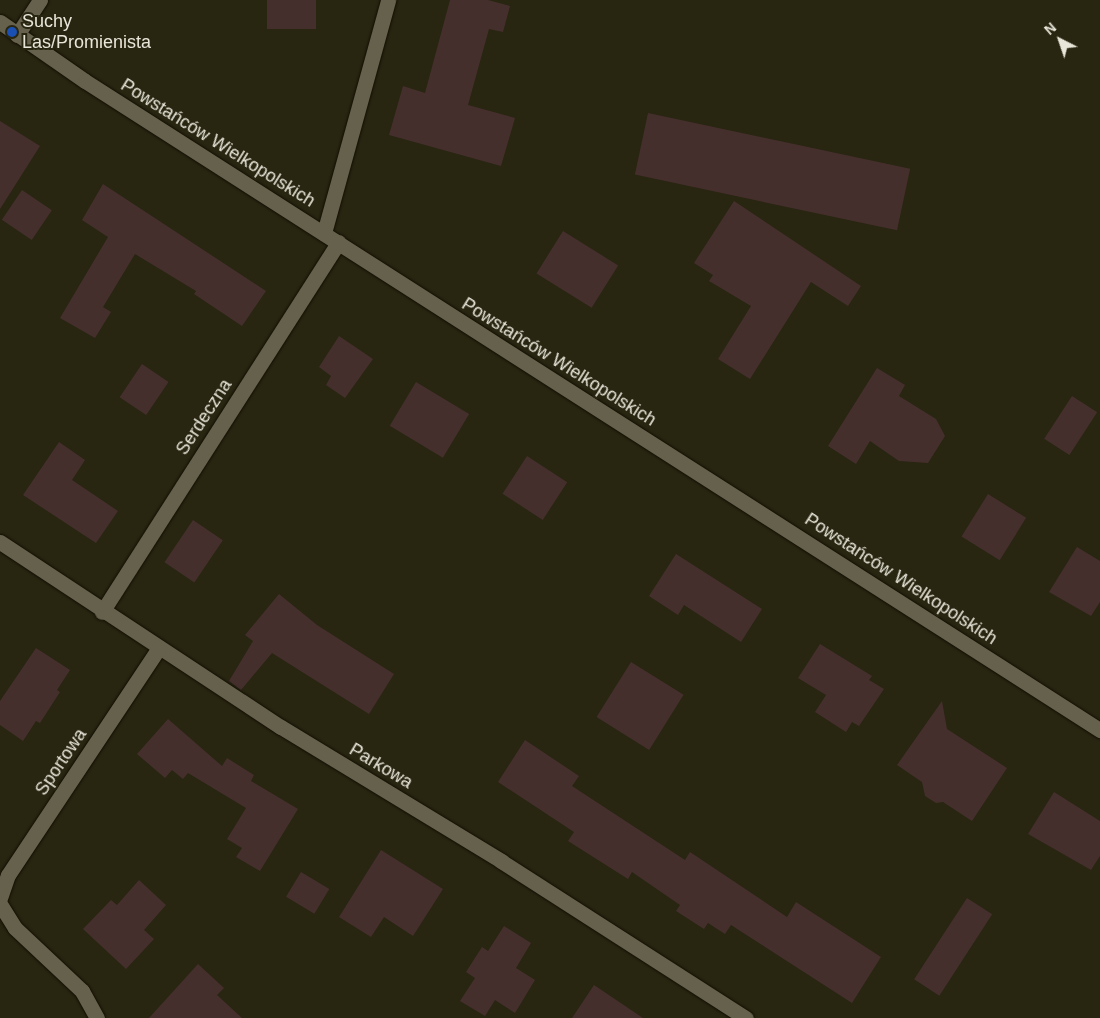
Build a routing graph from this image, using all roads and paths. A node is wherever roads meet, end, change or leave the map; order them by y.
1 (40, 0) edge
2 (388, 0) edge
3 (0, 22) edge
4 (17, 35) junction
5 (324, 233) junction
6 (339, 242) junction
7 (0, 542) edge
8 (102, 612) junction
9 (158, 648) junction
10 (1100, 730) edge
11 (0, 898) edge
12 (0, 904) edge
13 (97, 1018) edge
14 (746, 1018) edge

1 - 4 street
2 - 5 street
3 - 4 street, Powstańców Wielkopolskich
4 - 5 street, Powstańców Wielkopolskich
5 - 6 street, Powstańców Wielkopolskich
6 - 8 street, Serdeczna
6 - 10 street, Powstańców Wielkopolskich
7 - 8 street, Parkowa
8 - 9 street, Parkowa
9 - 11 street, Sportowa
9 - 14 street, Parkowa
12 - 13 street

